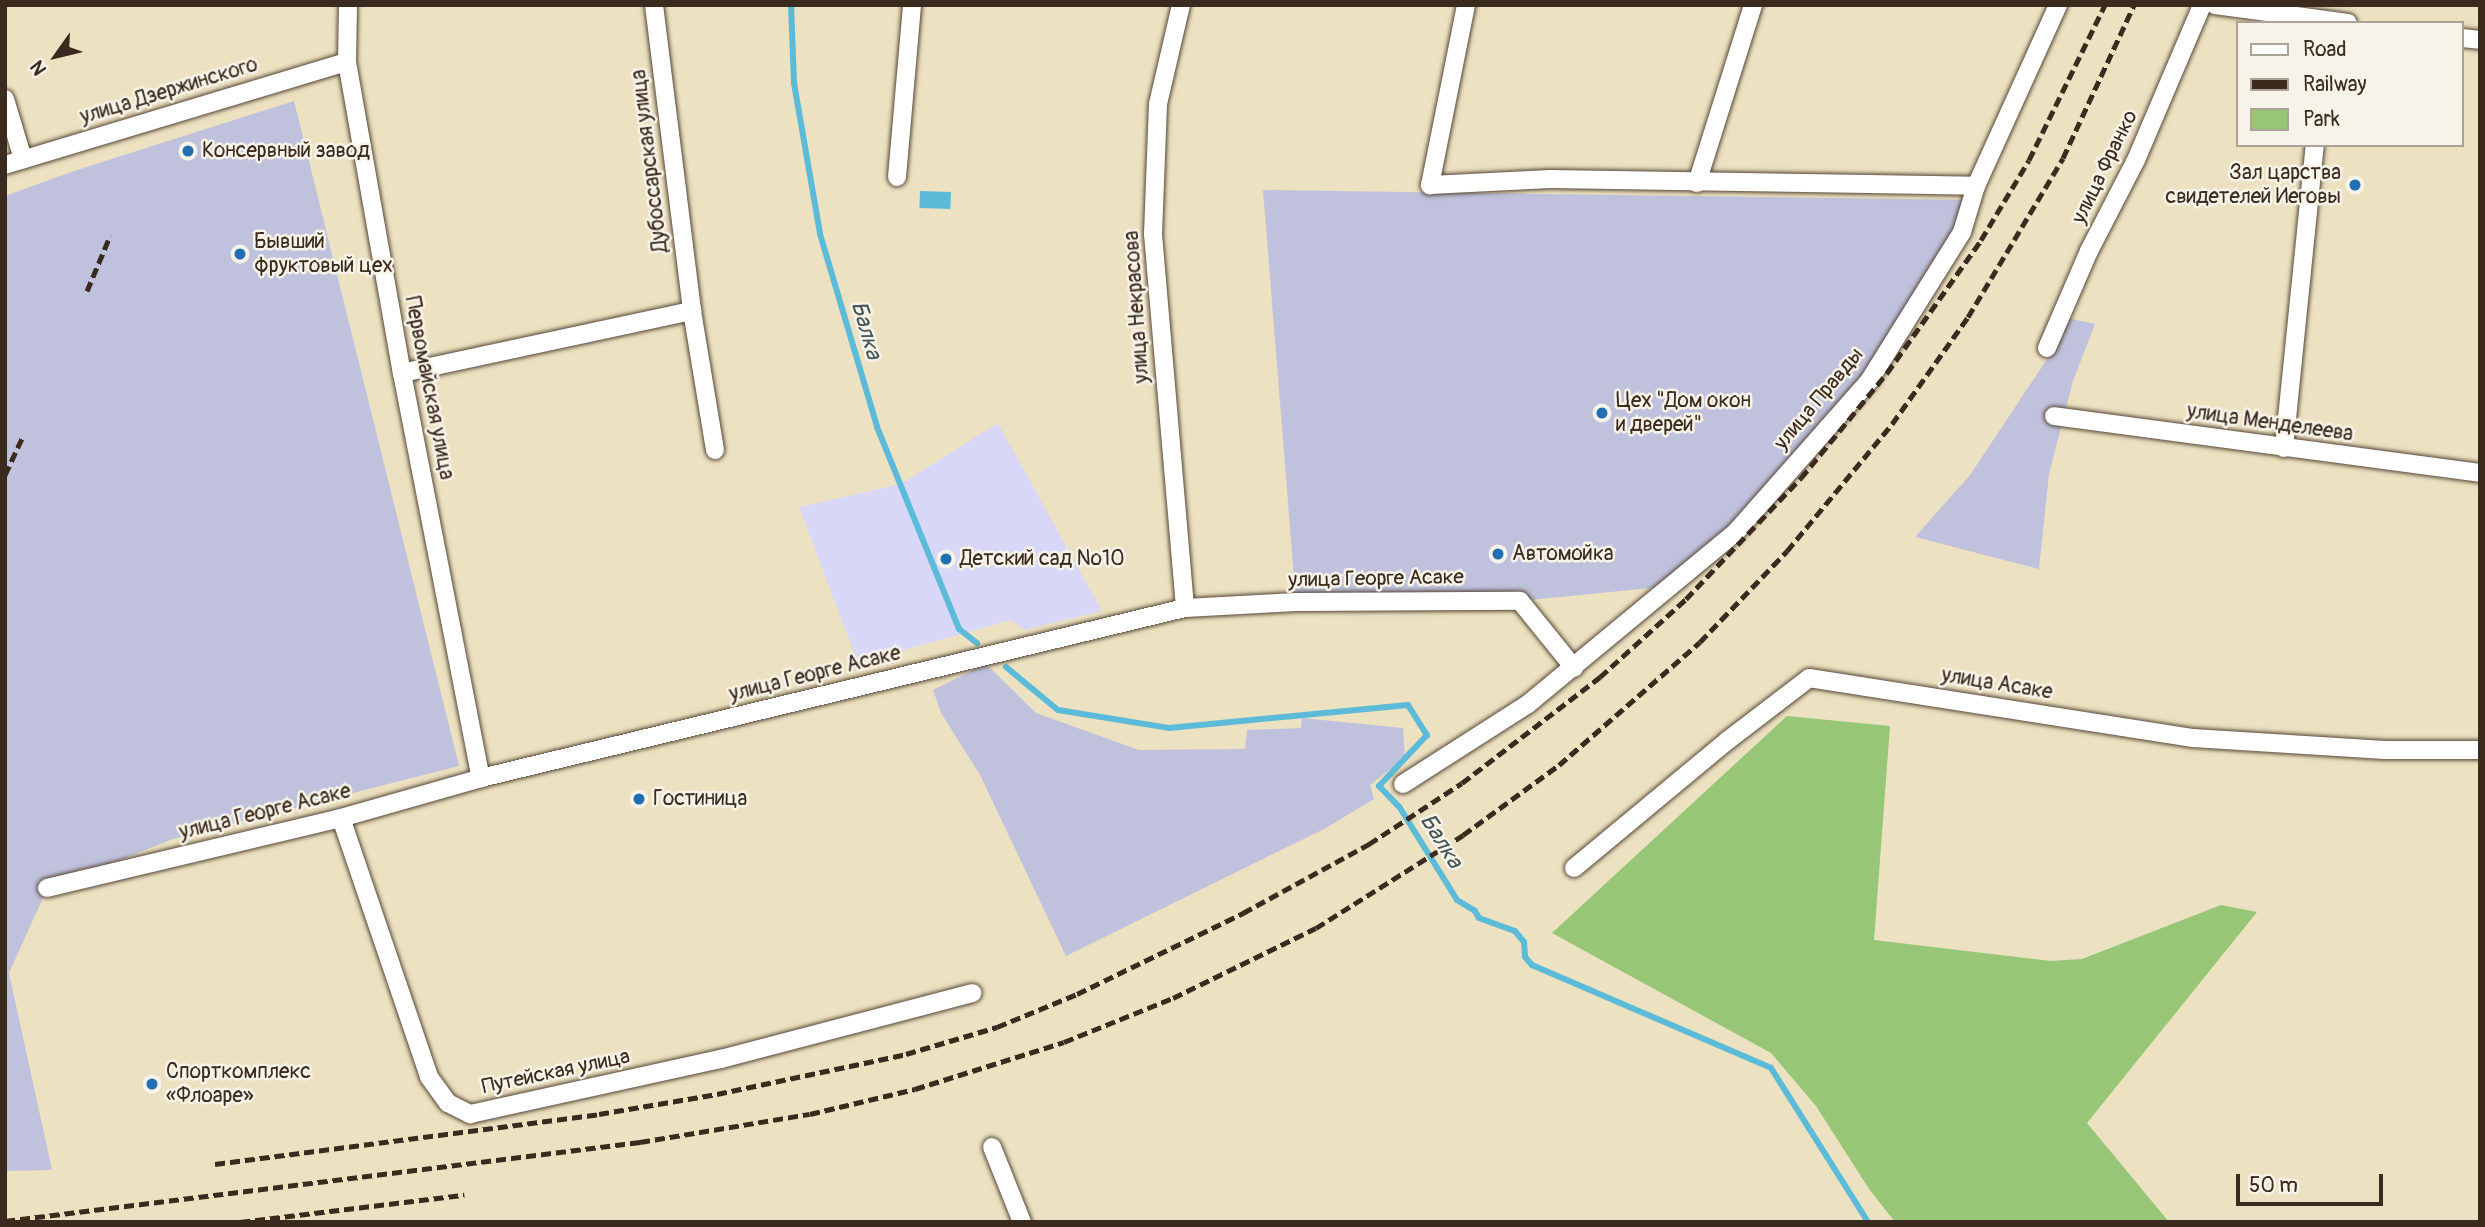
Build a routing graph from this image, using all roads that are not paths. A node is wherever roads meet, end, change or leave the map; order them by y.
1 (348, 5) edge
2 (654, 5) edge
3 (912, 5) edge
4 (1181, 5) edge
5 (1466, 5) edge
6 (1753, 5) edge
7 (2058, 5) edge
8 (2202, 5) edge
9 (2215, 5) edge
10 (2327, 21) edge
11 (347, 62) junction
12 (5, 99) edge
13 (2315, 147) edge
14 (23, 159) junction
15 (5, 165) edge
16 (897, 177) dead end
17 (1697, 183) junction
18 (1976, 186) junction
19 (692, 312) junction
20 (2047, 348) dead end
21 (402, 373) junction
22 (2053, 416) dead end
23 (2284, 448) junction
24 (716, 450) dead end
25 (2480, 473) edge
26 (1185, 608) junction
27 (1574, 668) junction
28 (2480, 750) edge
29 (481, 778) junction
30 (1403, 784) dead end
31 (341, 818) junction
32 (1574, 868) dead end
33 (47, 888) dead end
34 (972, 993) dead end
35 (992, 1147) dead end
36 (1022, 1222) edge

1 - 11 street, Первомайская улица
2 - 19 street, Дубоссарская улица
3 - 16 street
4 - 26 street, улица Некрасова
5 - 17 street
6 - 17 street
7 - 18 street, улица Правды
8 - 20 street, улица Франко
9 - 10 street
11 - 14 street, улица Дзержинского
11 - 21 street, Первомайская улица
12 - 14 street
13 - 23 street
14 - 15 street, улица Дзержинского
17 - 18 street
18 - 27 street, улица Правды
19 - 21 street
19 - 24 street, Дубоссарская улица
21 - 29 street, Первомайская улица
22 - 23 street, улица Менделеева
23 - 25 street, улица Менделеева
26 - 27 street, улица Георге Асаке
26 - 29 street, улица Георге Асаке
27 - 30 street, улица Правды
28 - 32 street, улица Асаке
29 - 31 street, улица Георге Асаке
31 - 33 street, улица Георге Асаке
31 - 34 street, Путейская улица
35 - 36 street

